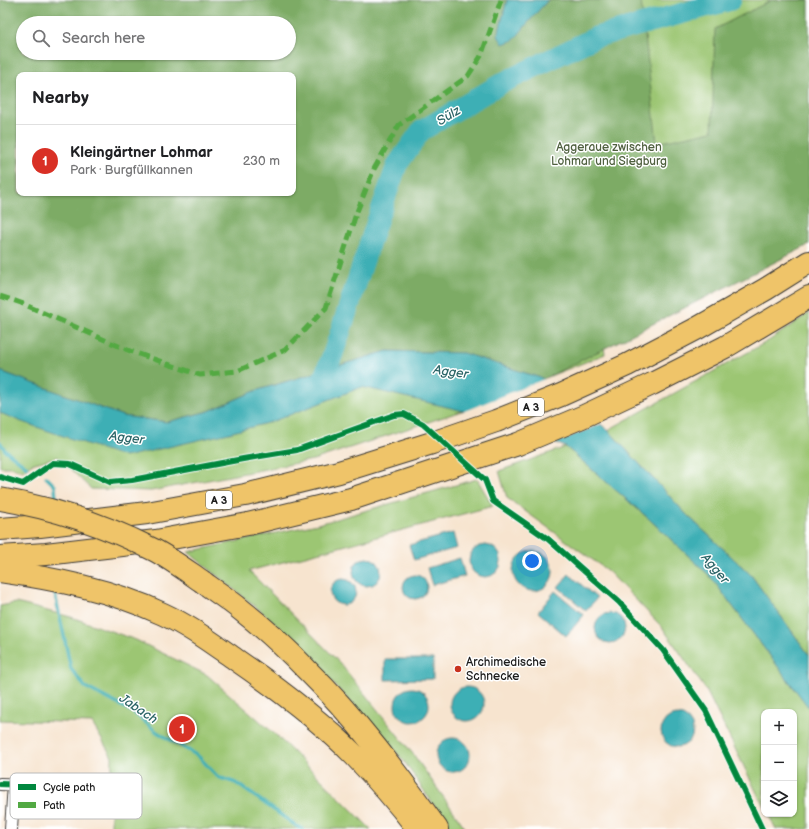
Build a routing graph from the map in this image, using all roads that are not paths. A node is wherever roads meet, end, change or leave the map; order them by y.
1 (809, 262) edge
2 (809, 297) edge
3 (0, 499) edge
4 (0, 529) edge
5 (0, 557) edge
6 (0, 571) edge
7 (12, 819) edge
8 (12, 829) edge
9 (418, 829) edge
10 (437, 829) edge

1 - 4 highway, A 3
2 - 5 highway, A 3
3 - 10 highway, bridge
6 - 9 highway
7 - 8 street

